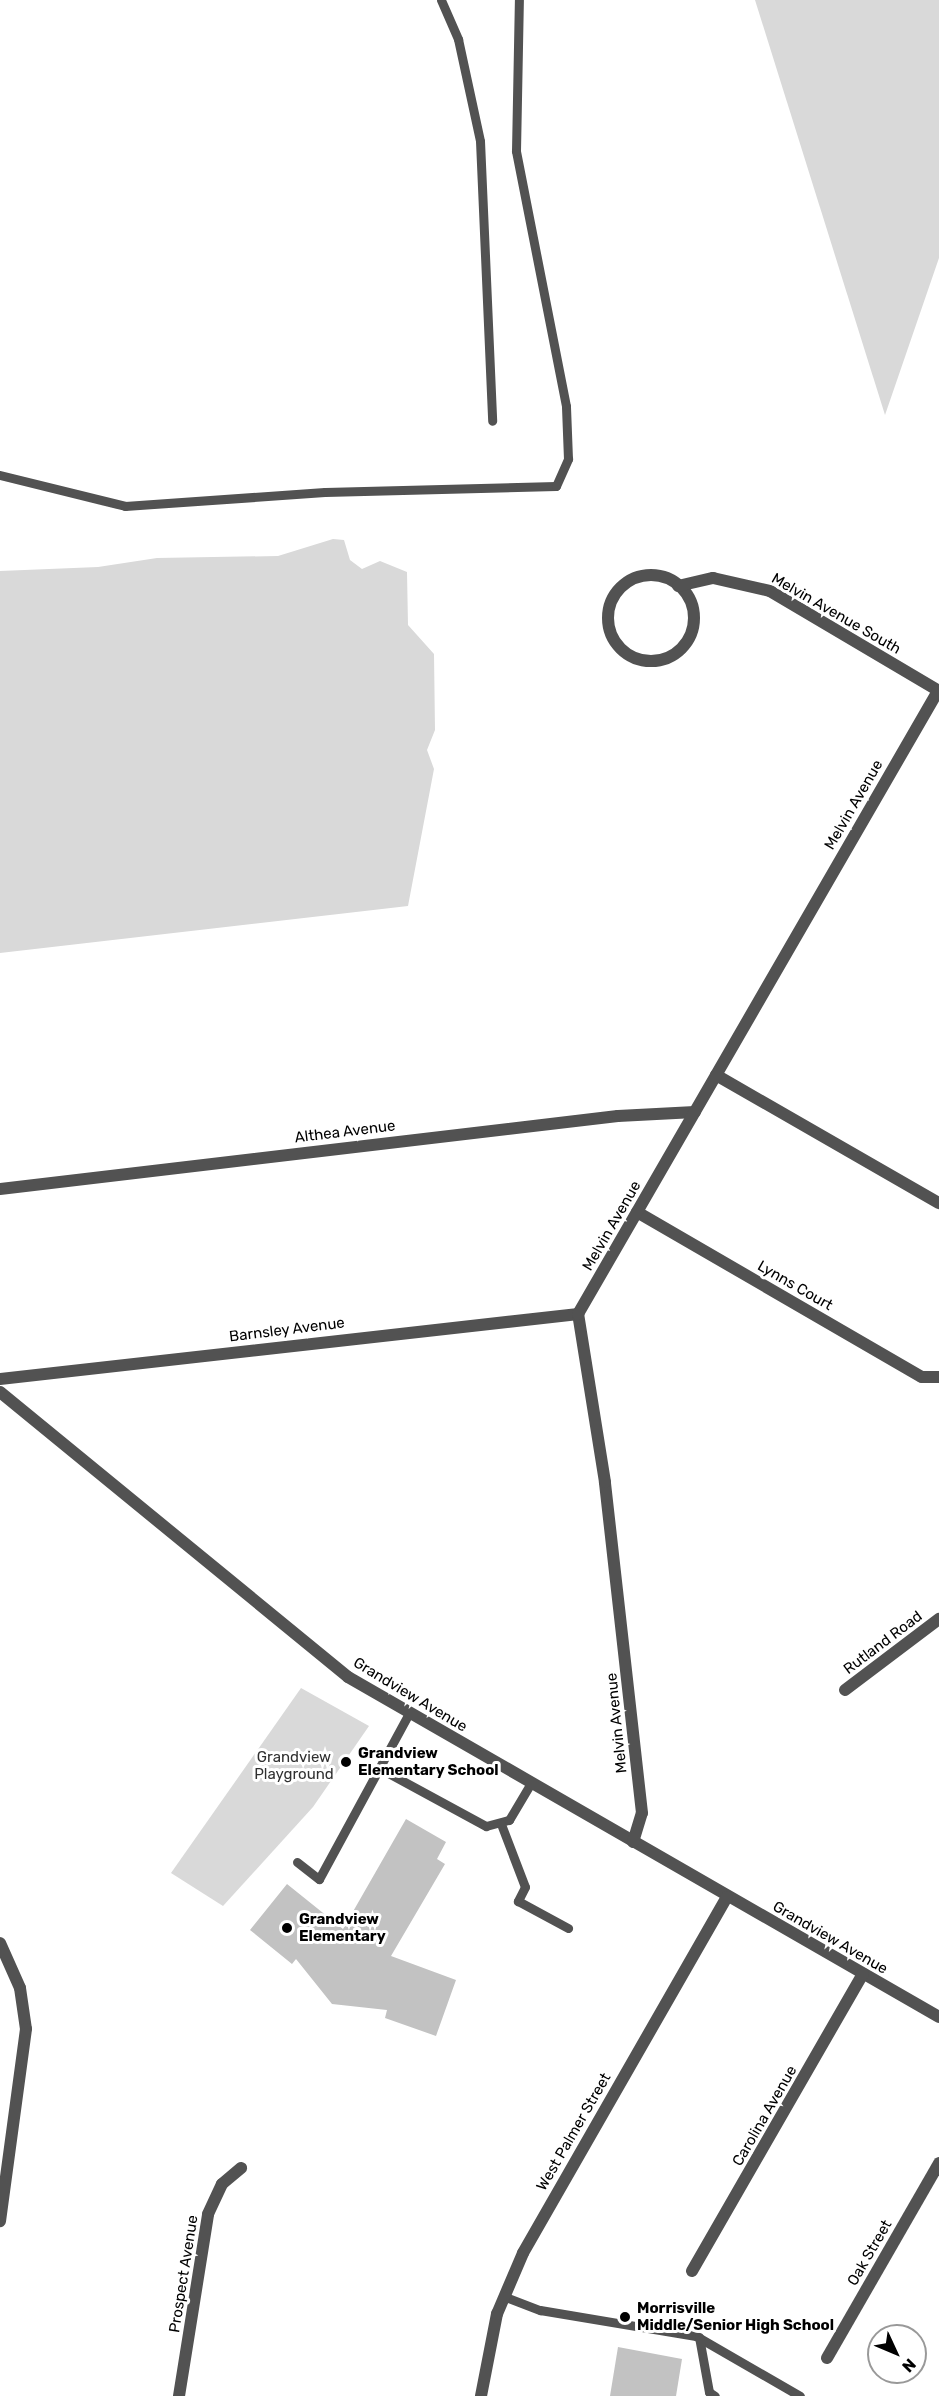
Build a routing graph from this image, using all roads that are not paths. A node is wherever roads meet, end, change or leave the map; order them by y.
1 (441, 0) edge
2 (519, 0) edge
3 (492, 421) dead end
4 (0, 475) edge
5 (678, 586) junction
6 (938, 691) edge
7 (716, 1075) junction
8 (695, 1112) junction
9 (0, 1189) edge
10 (939, 1203) edge
11 (637, 1212) junction
12 (578, 1314) junction
13 (939, 1377) edge
14 (0, 1379) edge
15 (0, 1392) edge
16 (937, 1623) edge
17 (845, 1690) dead end
18 (409, 1713) junction
19 (379, 1768) junction
20 (531, 1783) junction
21 (501, 1824) junction
22 (633, 1842) junction
23 (297, 1862) dead end
24 (727, 1897) junction
25 (568, 1928) dead end
26 (0, 1943) edge
27 (863, 1974) junction
28 (939, 2017) edge
29 (939, 2163) edge
30 (241, 2168) dead end
31 (0, 2221) edge
32 (692, 2271) dead end
33 (503, 2296) junction
34 (699, 2337) junction
35 (827, 2358) dead end
36 (179, 2396) edge
37 (482, 2396) edge
38 (715, 2396) edge
39 (800, 2396) edge

1 - 3 lane
2 - 4 lane
5 - 5 street
5 - 6 street, Melvin Avenue South
6 - 7 street, Melvin Avenue
7 - 8 street, Melvin Avenue
7 - 10 street
8 - 9 street, Althea Avenue
8 - 11 street, Melvin Avenue
11 - 12 street, Melvin Avenue
11 - 13 street, Lynns Court
12 - 14 street, Barnsley Avenue
12 - 22 street, Melvin Avenue
15 - 18 street, Grandview Avenue
16 - 17 street, Rutland Road
18 - 19 lane
18 - 20 street, Grandview Avenue
19 - 21 lane
19 - 23 lane
20 - 21 lane
20 - 22 street, Grandview Avenue
21 - 25 lane
22 - 24 street, Grandview Avenue
24 - 27 street, Grandview Avenue
24 - 33 street, West Palmer Street
26 - 31 street
27 - 28 street, Grandview Avenue
27 - 32 street, Carolina Avenue
29 - 35 street, Oak Street
30 - 36 street, Prospect Avenue
33 - 34 lane
33 - 37 street, West Palmer Street
34 - 38 lane
34 - 39 lane

